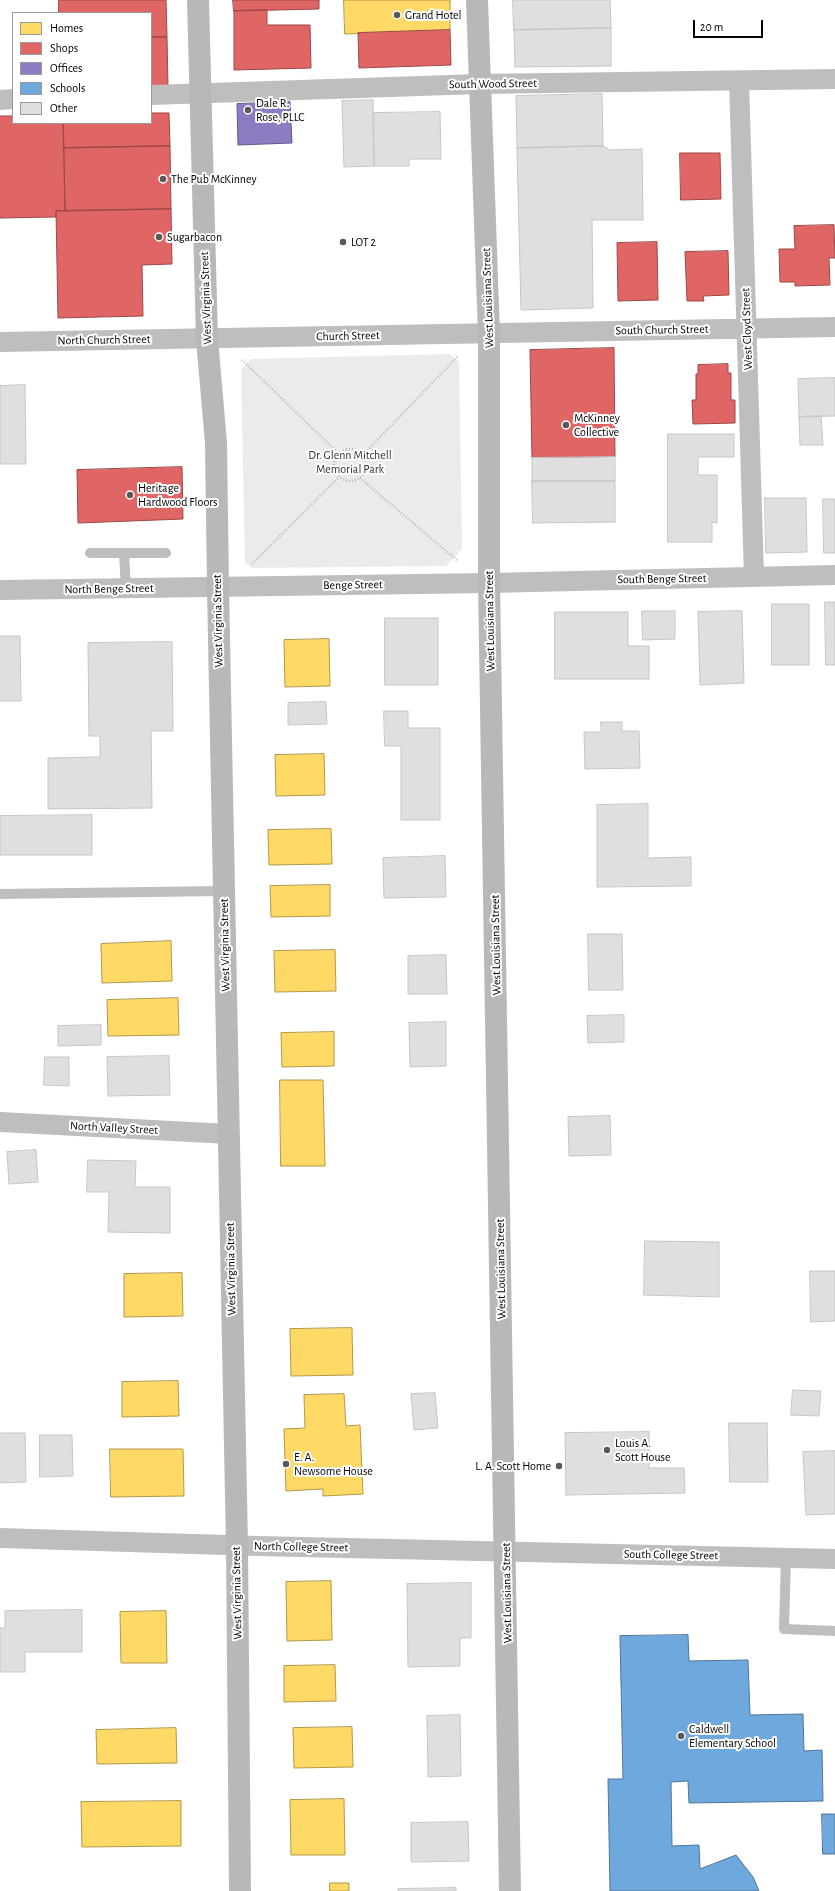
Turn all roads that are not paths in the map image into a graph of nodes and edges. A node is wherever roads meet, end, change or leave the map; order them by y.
1 (198, 0) edge
2 (477, 0) edge
3 (835, 79) edge
4 (740, 81) junction
5 (479, 84) junction
6 (200, 93) junction
7 (152, 95) edge
8 (12, 99) edge
9 (0, 100) edge
10 (747, 328) junction
11 (835, 328) edge
12 (489, 334) junction
13 (207, 339) junction
14 (0, 342) edge
15 (90, 553) dead end
16 (124, 553) junction
17 (166, 553) dead end
18 (835, 575) edge
19 (754, 576) junction
20 (489, 583) junction
21 (218, 588) junction
22 (126, 589) junction
23 (0, 590) edge
24 (224, 891) junction
25 (0, 894) edge
26 (0, 1122) edge
27 (229, 1134) junction
28 (0, 1538) edge
29 (237, 1546) junction
30 (506, 1552) junction
31 (786, 1558) junction
32 (835, 1559) edge
33 (835, 1631) edge
34 (240, 1891) edge
35 (510, 1891) edge

1 - 6 main road, West Virginia Street
2 - 5 main road, West Louisiana Street
3 - 4 street, South Wood Street
4 - 5 street, South Wood Street
4 - 10 street, West Cloyd Street
5 - 6 street, South Wood Street
5 - 12 main road, West Louisiana Street
6 - 7 street, South Wood Street
6 - 13 main road, West Virginia Street
8 - 9 street
10 - 11 street, South Church Street
10 - 12 street, South Church Street
10 - 19 street, West Cloyd Street
12 - 13 street, Church Street
12 - 20 main road, West Louisiana Street
13 - 14 street, North Church Street
13 - 21 main road, West Virginia Street
15 - 16 lane
16 - 17 lane
16 - 22 lane
18 - 19 street, South Benge Street
19 - 20 street, South Benge Street
20 - 21 street, Benge Street
20 - 30 main road, West Louisiana Street
21 - 22 street, North Benge Street
21 - 24 main road, West Virginia Street
22 - 23 street, North Benge Street
24 - 25 lane
24 - 27 main road, West Virginia Street
26 - 27 street, North Valley Street
27 - 29 main road, West Virginia Street
28 - 29 street, North College Street
29 - 30 street, North College Street
29 - 34 main road, West Virginia Street
30 - 31 street, South College Street
30 - 35 main road, West Louisiana Street
31 - 32 street, South College Street
31 - 33 lane

